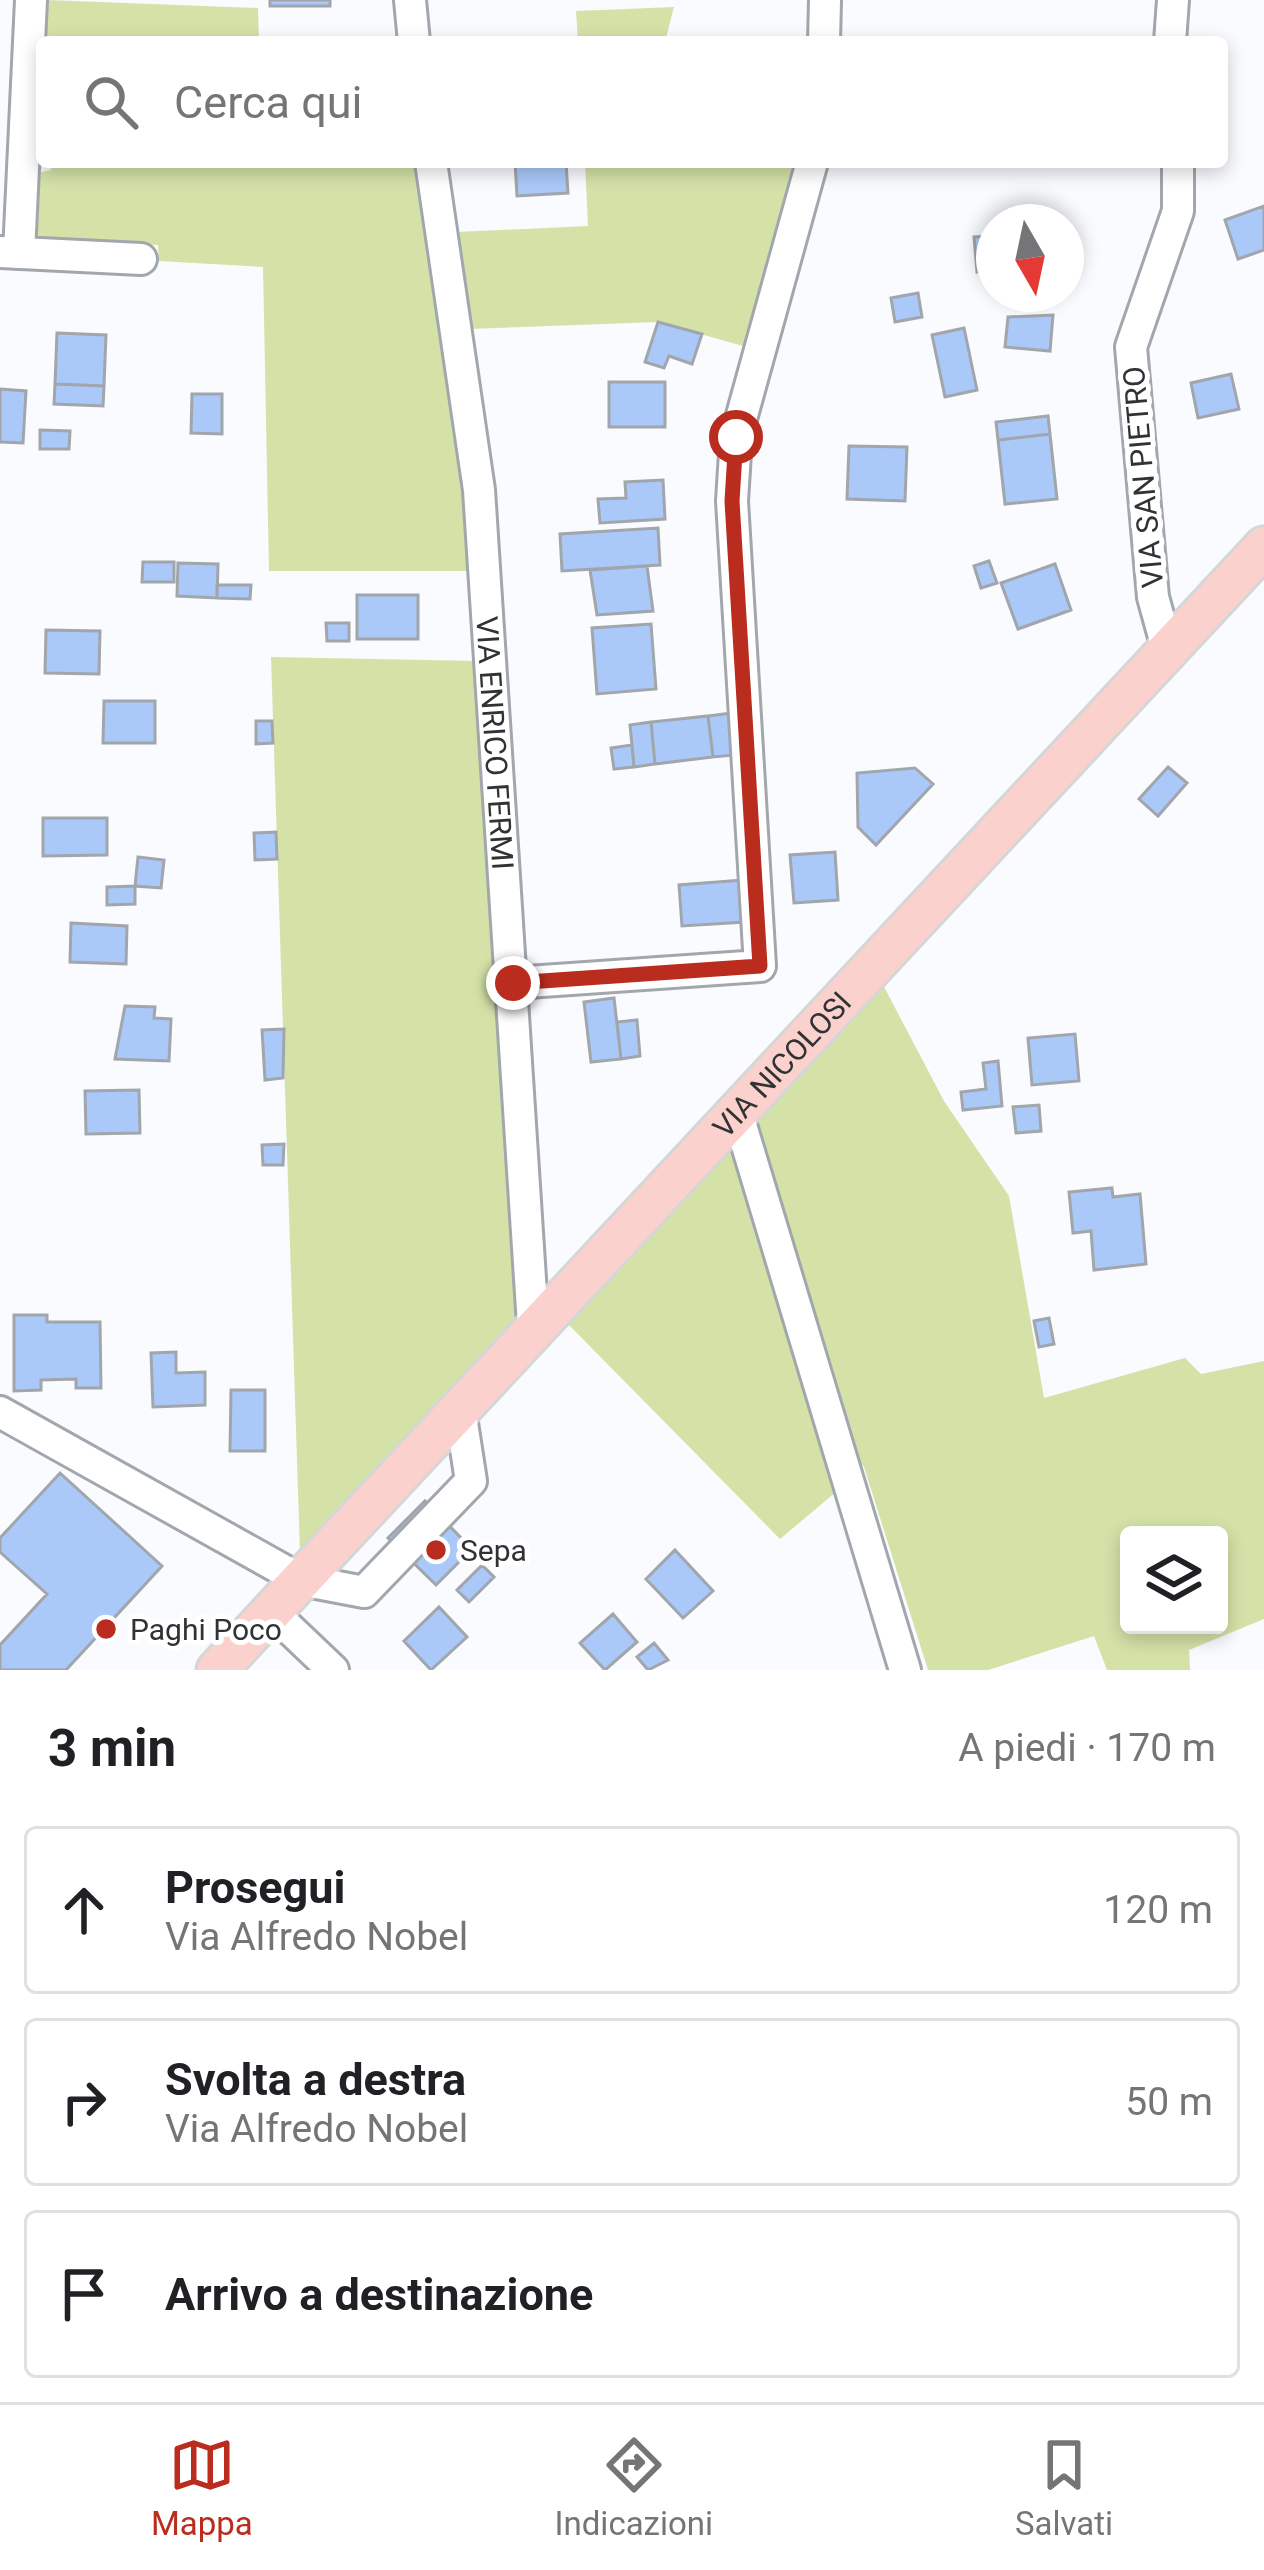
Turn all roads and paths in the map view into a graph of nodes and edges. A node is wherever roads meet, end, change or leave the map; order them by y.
1 (31, 0) edge
2 (410, 0) edge
3 (825, 0) edge
4 (1173, 0) edge
5 (413, 36) edge
6 (824, 36) edge
7 (1171, 36) edge
8 (432, 168) edge
9 (810, 168) edge
10 (1178, 168) edge
11 (9, 253) edge
12 (141, 259) dead end
13 (1264, 547) edge
14 (1169, 655) junction
15 (513, 983) junction
16 (737, 1112) junction
17 (533, 1325) junction
18 (460, 1410) junction
19 (0, 1412) edge
20 (301, 1580) junction
21 (272, 1611) junction
22 (217, 1670) edge
23 (333, 1670) edge
24 (905, 1670) edge

1 - 11 street
2 - 5 street
3 - 6 street
4 - 7 street
8 - 15 street, VIA ENRICO FERMI
9 - 15 street
10 - 14 street, VIA SAN PIETRO
11 - 12 street
13 - 14 main road, VIA NICOLOSI
14 - 16 main road, VIA NICOLOSI
15 - 17 street, VIA ENRICO FERMI
16 - 17 main road, VIA NICOLOSI
16 - 24 street
17 - 18 main road, VIA NICOLOSI
18 - 20 main road, VIA NICOLOSI
18 - 20 street
19 - 20 street
20 - 21 main road, VIA NICOLOSI
21 - 22 main road, VIA NICOLOSI
21 - 23 street

